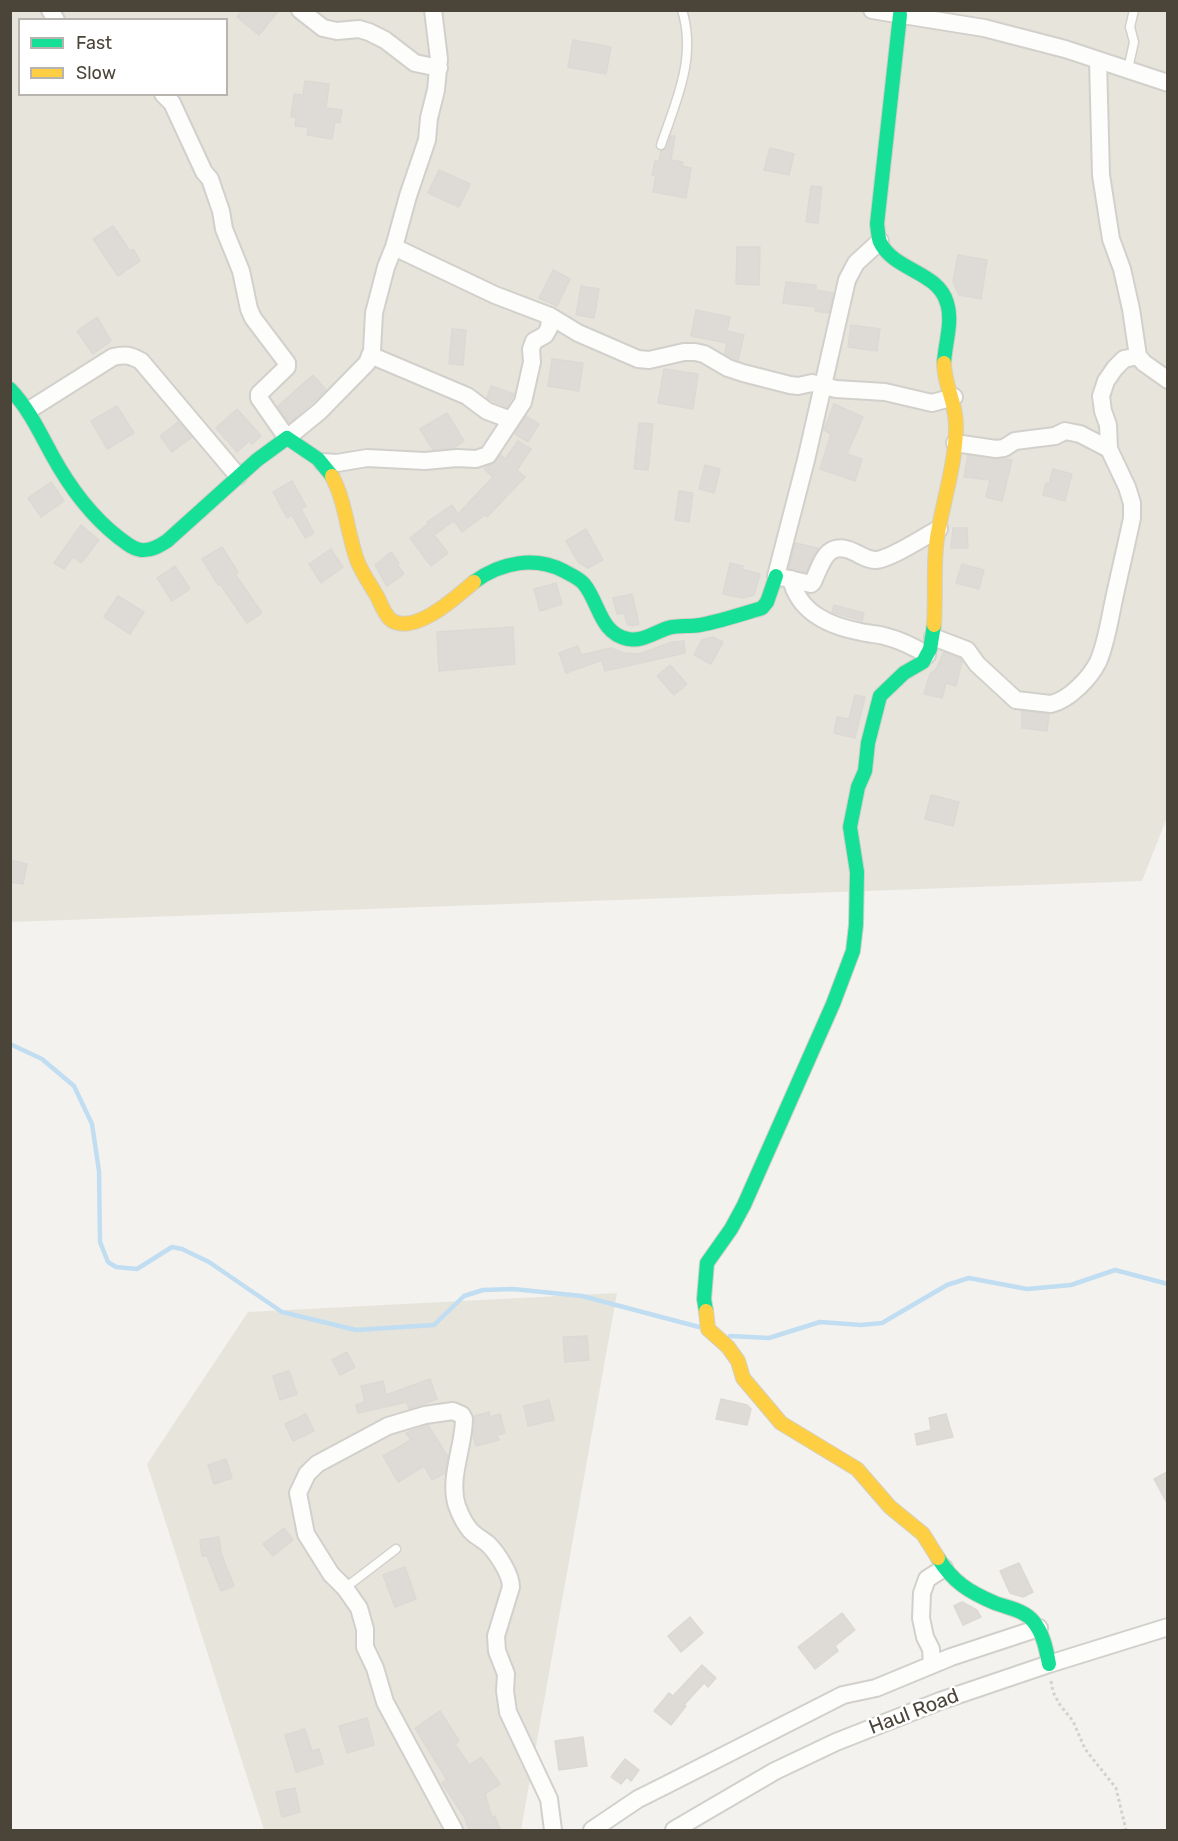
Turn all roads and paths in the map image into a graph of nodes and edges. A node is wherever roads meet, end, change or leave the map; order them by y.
1 (300, 10) edge
2 (433, 10) edge
3 (681, 10) edge
4 (872, 10) edge
5 (1134, 10) edge
6 (900, 15) junction
7 (1098, 60) junction
8 (439, 68) junction
9 (1128, 69) junction
10 (1167, 84) edge
11 (165, 96) edge
12 (661, 145) dead end
13 (880, 242) junction
14 (394, 247) junction
15 (550, 316) junction
16 (370, 355) junction
17 (1138, 356) junction
18 (1167, 380) edge
19 (822, 386) junction
20 (10, 389) edge
21 (954, 398) junction
22 (29, 410) junction
23 (511, 420) junction
24 (287, 438) junction
25 (954, 443) junction
26 (1109, 449) junction
27 (322, 462) junction
28 (238, 476) junction
29 (939, 529) junction
30 (783, 578) junction
31 (933, 637) junction
32 (927, 655) junction
33 (396, 1549) dead end
34 (945, 1568) junction
35 (345, 1588) junction
36 (1167, 1627) edge
37 (1039, 1628) junction
38 (1049, 1664) junction
39 (932, 1665) junction
40 (454, 1830) edge
41 (553, 1830) edge
42 (592, 1830) edge
43 (674, 1830) edge
44 (1126, 1830) edge

1 - 8 street
2 - 8 street
3 - 12 lane
4 - 6 street
5 - 9 lane
6 - 7 street
6 - 13 street
7 - 9 street
7 - 17 street
8 - 14 street
9 - 10 street
11 - 24 street
13 - 19 street
13 - 21 street
14 - 15 street
14 - 16 street
15 - 19 street
15 - 23 street
16 - 23 street
16 - 24 street
17 - 18 street
17 - 26 street
19 - 21 street
19 - 30 street
20 - 22 street
21 - 25 street
22 - 28 street
22 - 28 street
23 - 27 street
24 - 27 street
24 - 28 street
25 - 26 street
25 - 29 street
26 - 31 street
27 - 30 street
29 - 30 street
29 - 31 street
30 - 32 street
31 - 32 street
32 - 34 street
33 - 35 lane
34 - 37 street
34 - 39 street
35 - 40 street
35 - 41 street
36 - 38 street, Haul Road
37 - 38 street
37 - 39 street
38 - 43 street, Haul Road
38 - 44 path
39 - 42 street

